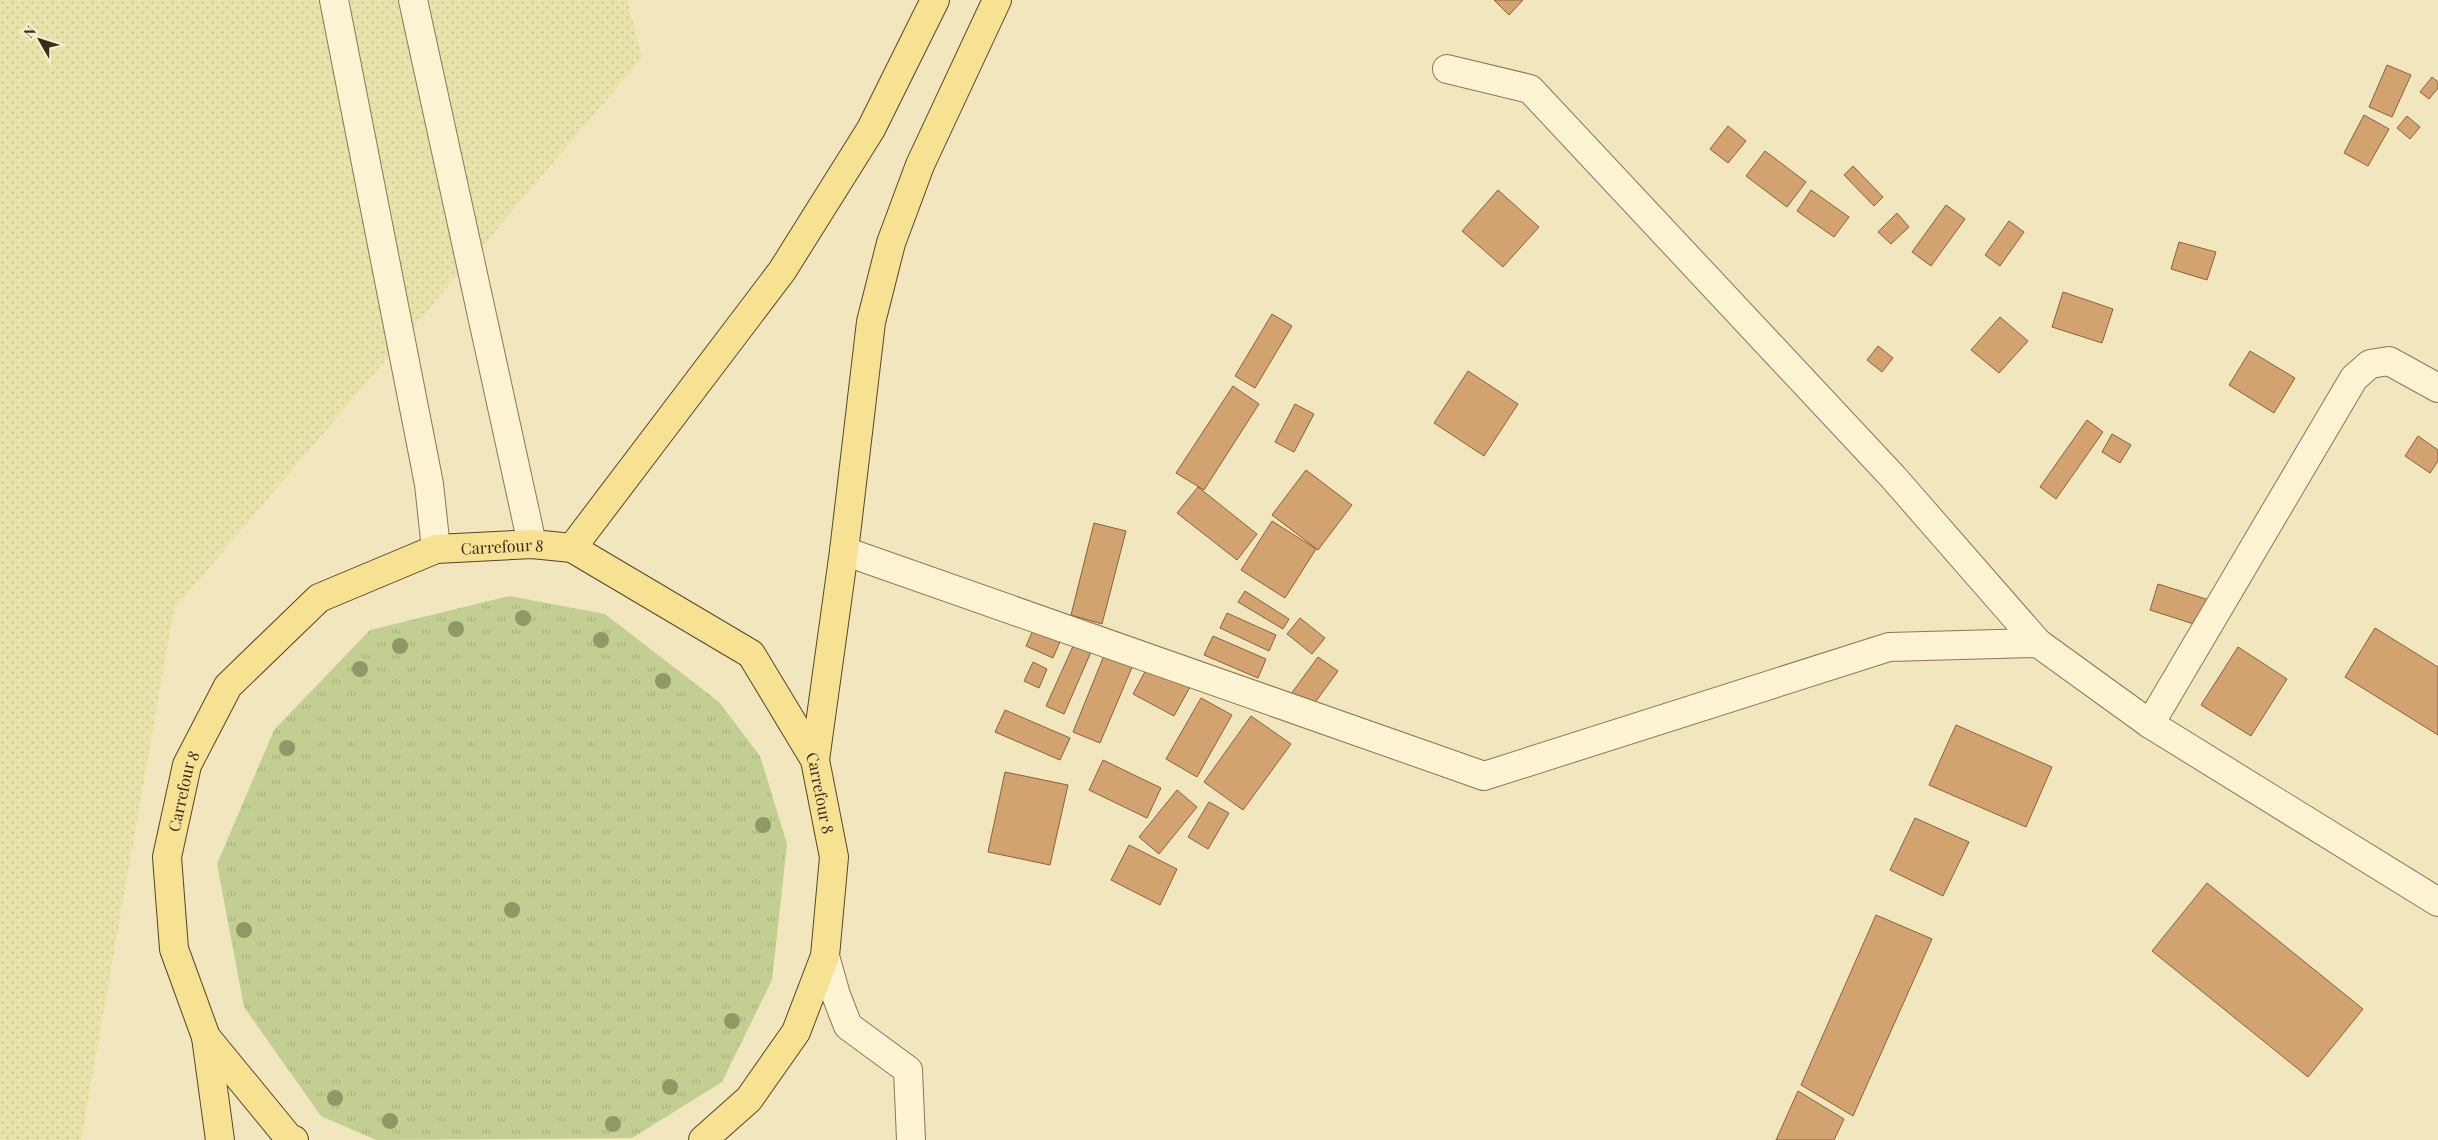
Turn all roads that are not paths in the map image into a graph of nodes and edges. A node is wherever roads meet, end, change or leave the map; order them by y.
1 (334, 0) edge
2 (413, 0) edge
3 (935, 0) edge
4 (997, 0) edge
5 (1447, 69) dead end
6 (2438, 388) edge
7 (532, 544) junction
8 (572, 548) junction
9 (436, 549) junction
10 (844, 552) junction
11 (2038, 643) junction
12 (2150, 724) junction
13 (815, 760) junction
14 (2438, 902) edge
15 (825, 956) junction
16 (206, 1037) junction
17 (220, 1140) edge
18 (294, 1140) edge
19 (703, 1140) edge
20 (911, 1140) edge

1 - 9 street
2 - 7 street
3 - 8 main road
4 - 10 main road
5 - 11 street
6 - 12 street
7 - 8 main road, Carrefour 8
7 - 9 main road, Carrefour 8
8 - 13 main road, Carrefour 8
9 - 16 main road, Carrefour 8
10 - 11 street
10 - 13 main road
11 - 12 street
12 - 14 street
13 - 15 main road, Carrefour 8
15 - 19 main road, Carrefour 8
15 - 20 street
16 - 17 main road
16 - 18 main road, Carrefour 8

